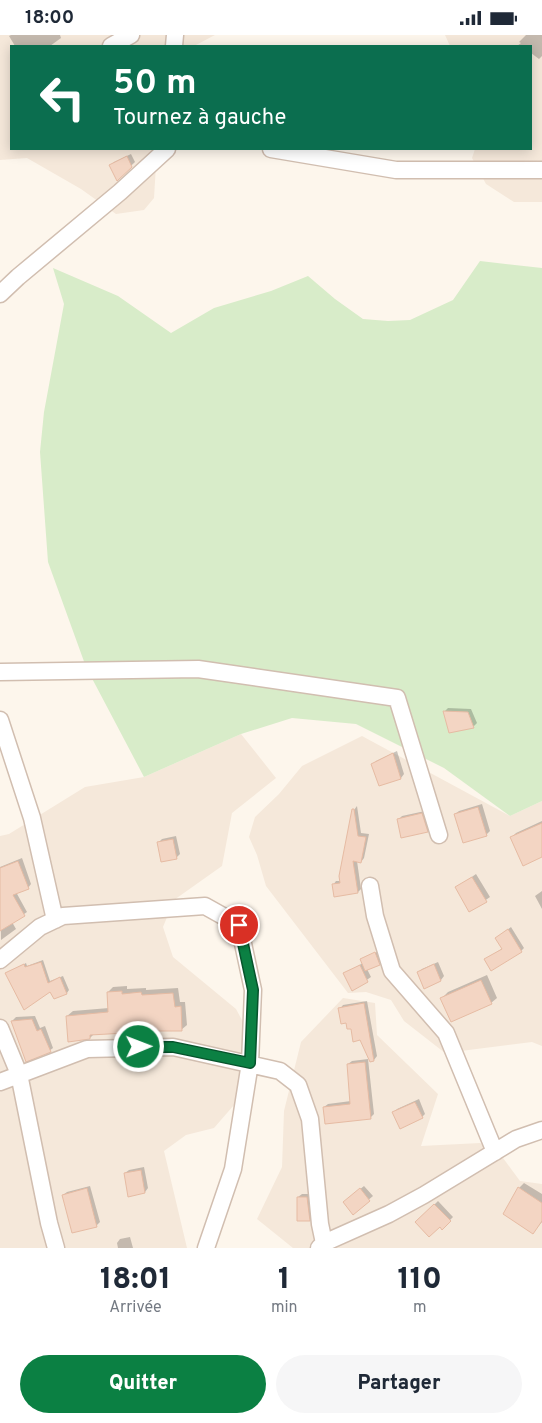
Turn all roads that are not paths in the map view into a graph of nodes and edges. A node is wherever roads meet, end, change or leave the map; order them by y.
1 (131, 35) edge
2 (113, 45) edge
3 (166, 150) edge
4 (276, 150) edge
5 (542, 170) edge
6 (0, 295) edge
7 (0, 672) edge
8 (0, 720) edge
9 (438, 835) dead end
10 (370, 886) dead end
11 (56, 920) junction
12 (0, 960) edge
13 (0, 1028) edge
14 (250, 1063) junction
15 (19, 1074) junction
16 (0, 1082) edge
17 (542, 1130) edge
18 (495, 1151) junction
19 (322, 1245) edge
20 (56, 1248) edge
21 (206, 1248) edge

1 - 2 street
3 - 6 street
4 - 5 street
7 - 9 street
8 - 11 street
10 - 18 street
11 - 12 street
11 - 14 street
13 - 15 street
14 - 15 street
14 - 19 street
14 - 21 street
15 - 16 street
15 - 20 street
17 - 18 street
18 - 19 street

